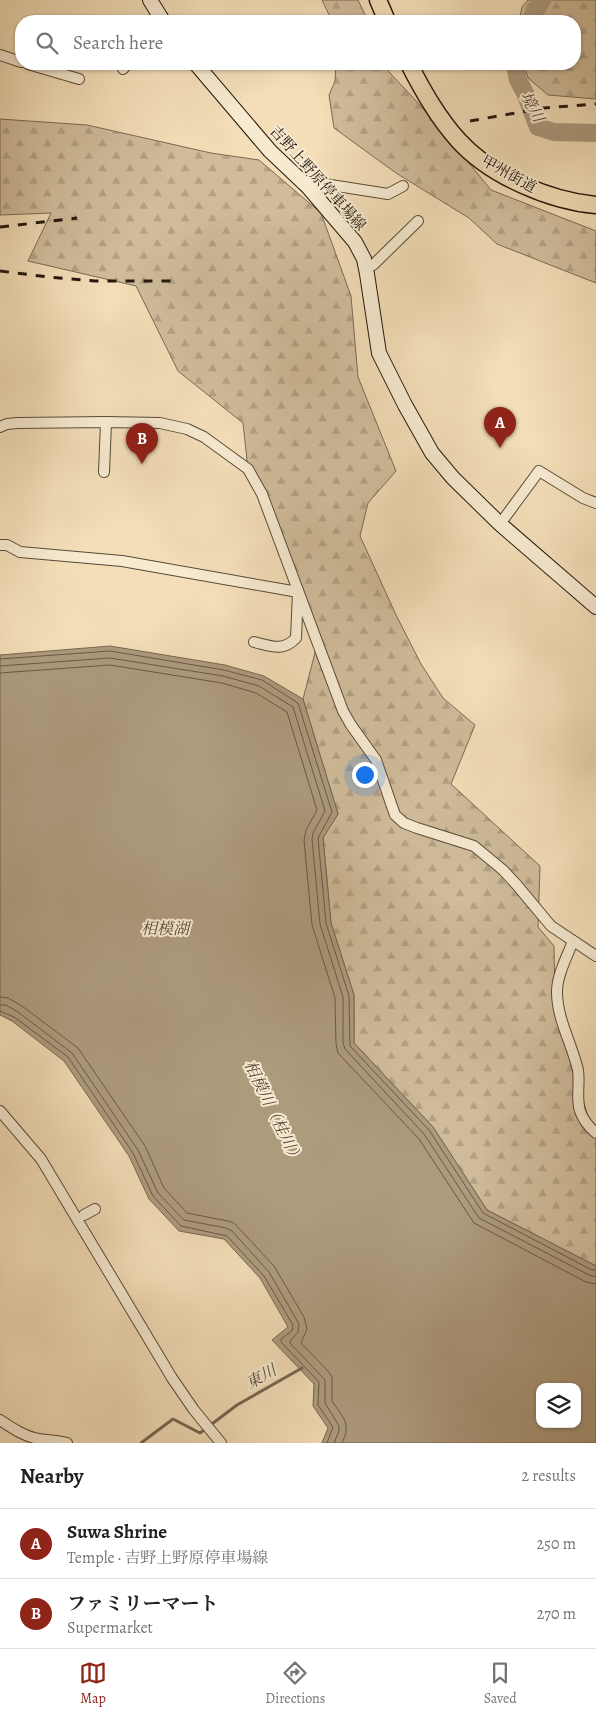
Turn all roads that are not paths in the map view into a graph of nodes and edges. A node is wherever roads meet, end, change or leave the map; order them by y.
1 (150, 0) edge
2 (378, 0) edge
3 (159, 15) edge
4 (384, 15) edge
5 (0, 55) edge
6 (15, 60) edge
7 (48, 70) edge
8 (201, 70) edge
9 (412, 70) edge
10 (79, 79) dead end
11 (403, 186) dead end
12 (311, 191) junction
13 (596, 205) edge
14 (418, 221) dead end
15 (365, 266) junction
16 (106, 422) junction
17 (0, 427) edge
18 (104, 472) dead end
19 (596, 503) edge
20 (500, 524) junction
21 (0, 545) edge
22 (298, 592) junction
23 (595, 606) edge
24 (254, 642) dead end
25 (573, 941) junction
26 (596, 956) edge
27 (0, 1110) edge
28 (596, 1133) edge
29 (95, 1209) dead end
30 (84, 1215) dead end
31 (0, 1420) edge
32 (67, 1443) edge
33 (221, 1443) edge

1 - 3 main road
2 - 4 highway
5 - 6 street
7 - 10 street
8 - 12 main road, 吉野上野原停車場線
9 - 13 highway, 甲州街道
11 - 12 street
12 - 15 main road, 吉野上野原停車場線
14 - 15 street
15 - 20 main road, 吉野上野原停車場線
16 - 17 street
16 - 18 street
16 - 22 street
19 - 20 street
20 - 23 main road, 吉野上野原停車場線
21 - 22 street
22 - 24 street
22 - 25 street
25 - 26 street
25 - 28 street
27 - 33 street
29 - 30 street
31 - 32 street

